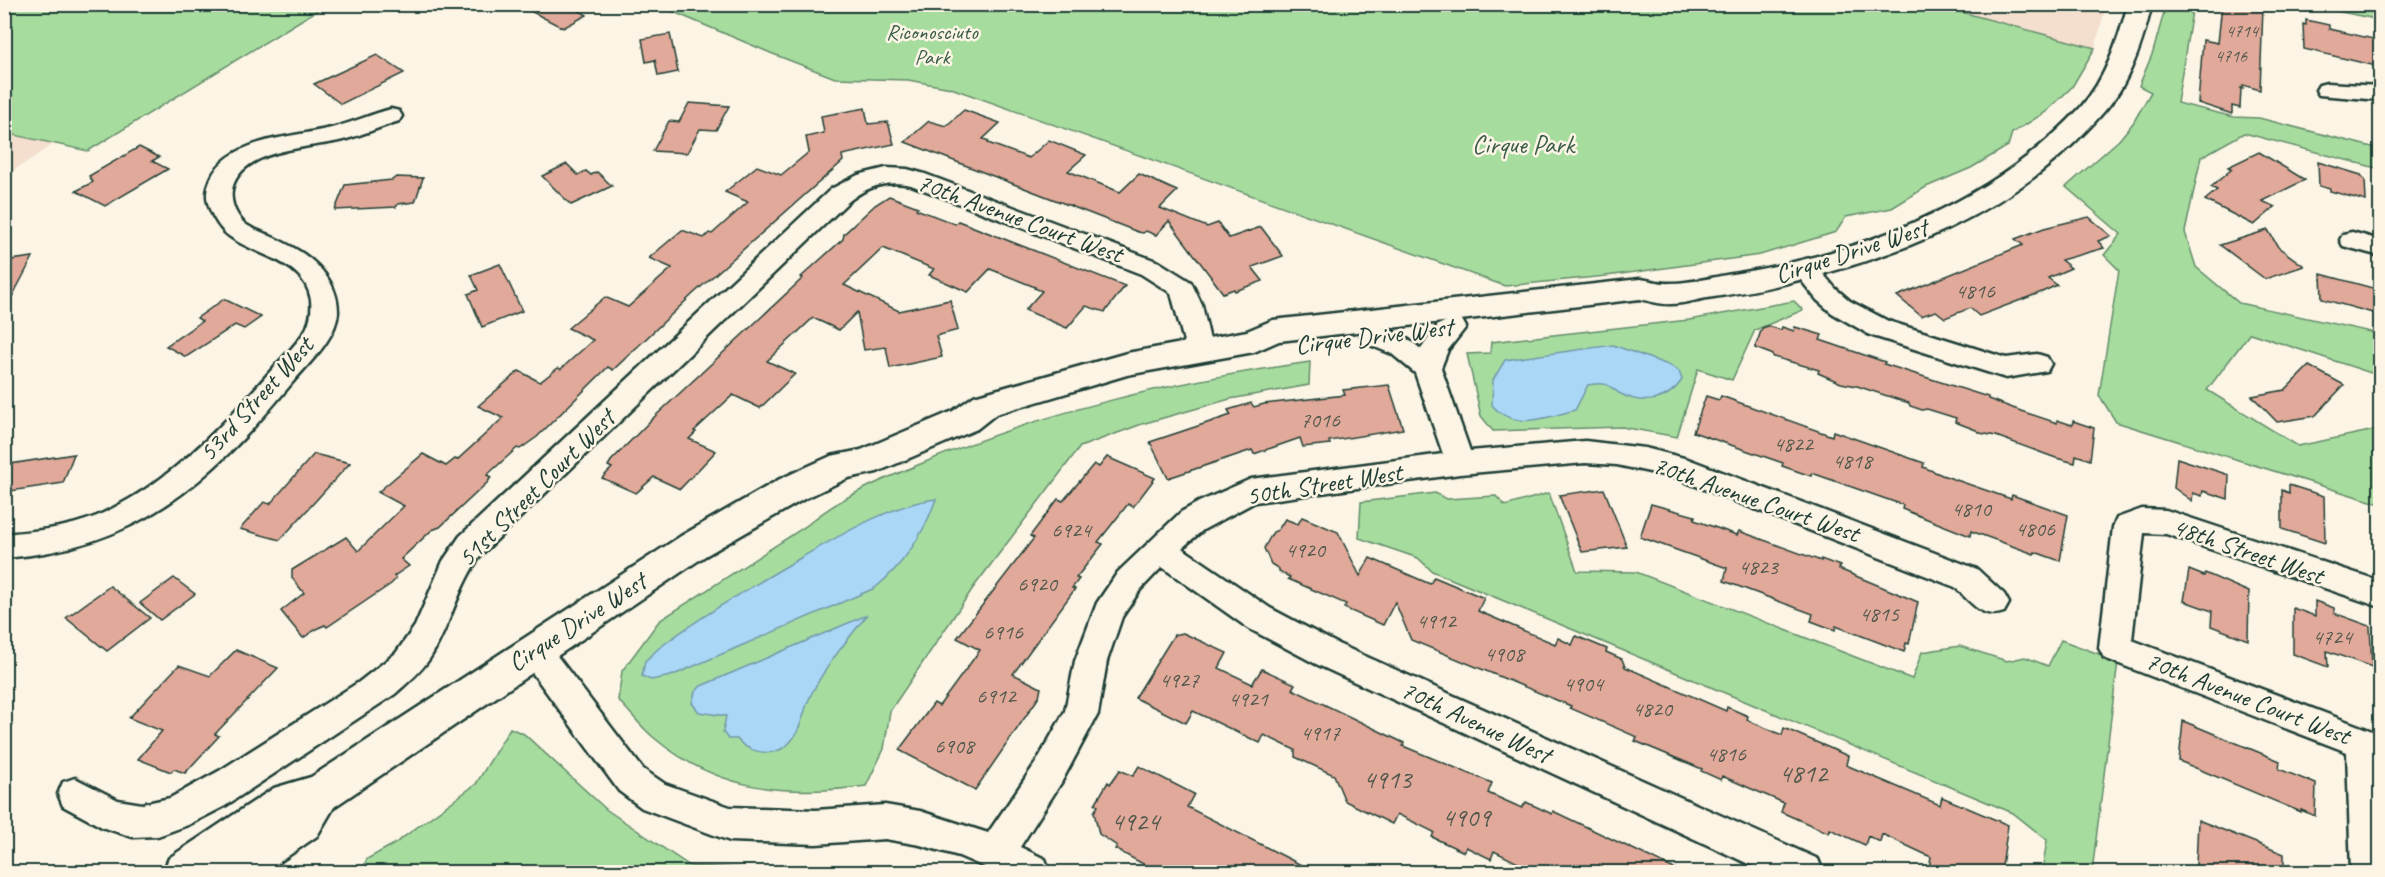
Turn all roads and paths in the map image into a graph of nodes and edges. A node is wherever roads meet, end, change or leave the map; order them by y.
1 (2140, 4) edge
2 (2327, 90) dead end
3 (2380, 93) edge
4 (391, 116) dead end
5 (875, 177) joint
6 (2352, 240) dead end
7 (2380, 248) edge
8 (1805, 269) junction
9 (1671, 294) junction
10 (1453, 327) junction
11 (1374, 336) junction
12 (1254, 340) junction
13 (1190, 351) junction
14 (2037, 364) dead end
15 (1427, 368) junction
16 (1460, 463) junction
17 (4, 546) edge
18 (1160, 549) junction
19 (2380, 594) edge
20 (1993, 603) dead end
21 (2115, 648) joint
22 (534, 650) junction
23 (2372, 746) edge
24 (75, 794) dead end
25 (320, 794) junction
26 (995, 853) junction
27 (184, 873) edge
28 (230, 873) edge
29 (1032, 873) edge
30 (1805, 873) edge
31 (2369, 873) edge

1 - 8 main road, Cirque Drive West
2 - 3 street
4 - 17 street, 53rd Street West
5 - 13 street, 70th Avenue Court West
5 - 24 street, 51st Street Court West
6 - 7 street
8 - 9 main road, Cirque Drive West
8 - 14 street
9 - 10 main road, Cirque Drive West
9 - 12 main road, Cirque Drive West
10 - 11 main road, Cirque Drive West
10 - 15 street
11 - 12 main road, Cirque Drive West
11 - 15 street
12 - 13 main road, Cirque Drive West
13 - 22 main road, Cirque Drive West
15 - 16 street
16 - 18 street, 50th Street West
16 - 20 street, 70th Avenue Court West
18 - 26 street, 50th Street West
18 - 30 street, 70th Avenue West
19 - 21 street, 48th Street West
21 - 23 street, 70th Avenue Court West
22 - 25 main road, Cirque Drive West
22 - 26 street
23 - 31 street
25 - 27 main road, Cirque Drive West
25 - 28 main road, Cirque Drive West
26 - 29 street

